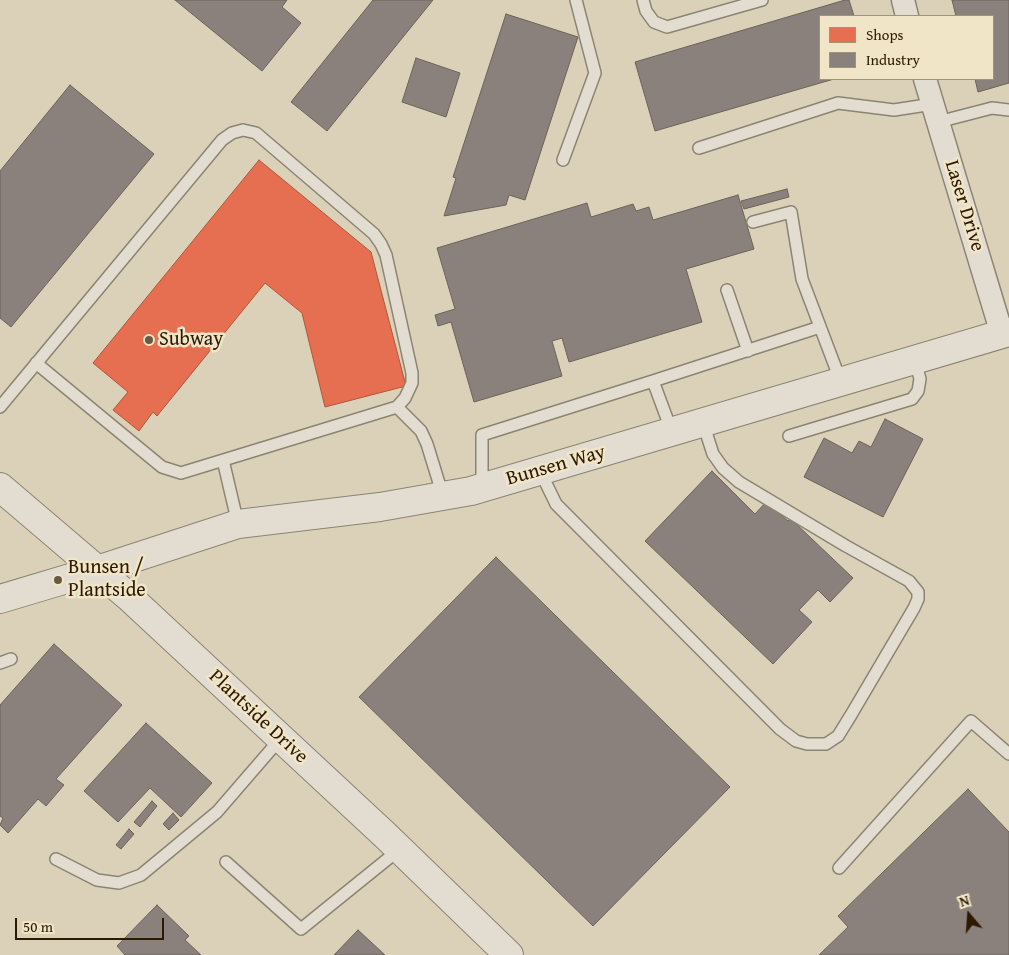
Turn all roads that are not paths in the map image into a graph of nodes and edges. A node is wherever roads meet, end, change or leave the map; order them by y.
1 (576, 0) edge
2 (643, 0) edge
3 (762, 0) edge
4 (903, 0) edge
5 (907, 15) edge
6 (925, 80) edge
7 (1009, 110) edge
8 (935, 113) junction
9 (699, 148) dead end
10 (563, 160) dead end
11 (753, 222) dead end
12 (727, 290) dead end
13 (820, 327) junction
14 (1005, 333) edge
15 (748, 351) junction
16 (915, 360) junction
17 (36, 363) junction
18 (653, 381) junction
19 (840, 382) junction
20 (0, 407) edge
21 (397, 407) junction
22 (703, 422) junction
23 (672, 432) junction
24 (789, 436) dead end
25 (223, 460) junction
26 (540, 471) junction
27 (0, 487) edge
28 (482, 488) junction
29 (443, 496) junction
30 (238, 524) junction
31 (97, 570) junction
32 (0, 599) edge
33 (281, 738) junction
34 (1009, 754) edge
35 (400, 849) junction
36 (56, 859) dead end
37 (226, 862) dead end
38 (839, 868) dead end
39 (508, 955) edge

1 - 10 lane
2 - 3 lane
4 - 5 street
6 - 8 street, Laser Drive
7 - 8 lane
8 - 9 lane
8 - 14 street, Laser Drive
11 - 13 lane
12 - 15 lane
13 - 15 lane
13 - 19 lane
14 - 16 street, Bunsen Way
15 - 18 lane
16 - 19 street, Bunsen Way
16 - 24 lane
17 - 20 lane
17 - 21 lane
17 - 25 lane
18 - 23 lane
18 - 28 lane
19 - 22 street, Bunsen Way
21 - 25 lane
21 - 29 lane
22 - 23 street, Bunsen Way
22 - 26 lane
23 - 26 street, Bunsen Way
25 - 30 lane
26 - 28 street, Bunsen Way
27 - 31 street, Plantside Drive
28 - 29 street, Bunsen Way
29 - 30 street, Bunsen Way
30 - 31 street, Bunsen Way
31 - 32 street, Bunsen Way
31 - 33 street, Plantside Drive
33 - 35 street, Plantside Drive
33 - 36 lane
34 - 38 lane
35 - 37 lane
35 - 39 street, Plantside Drive

